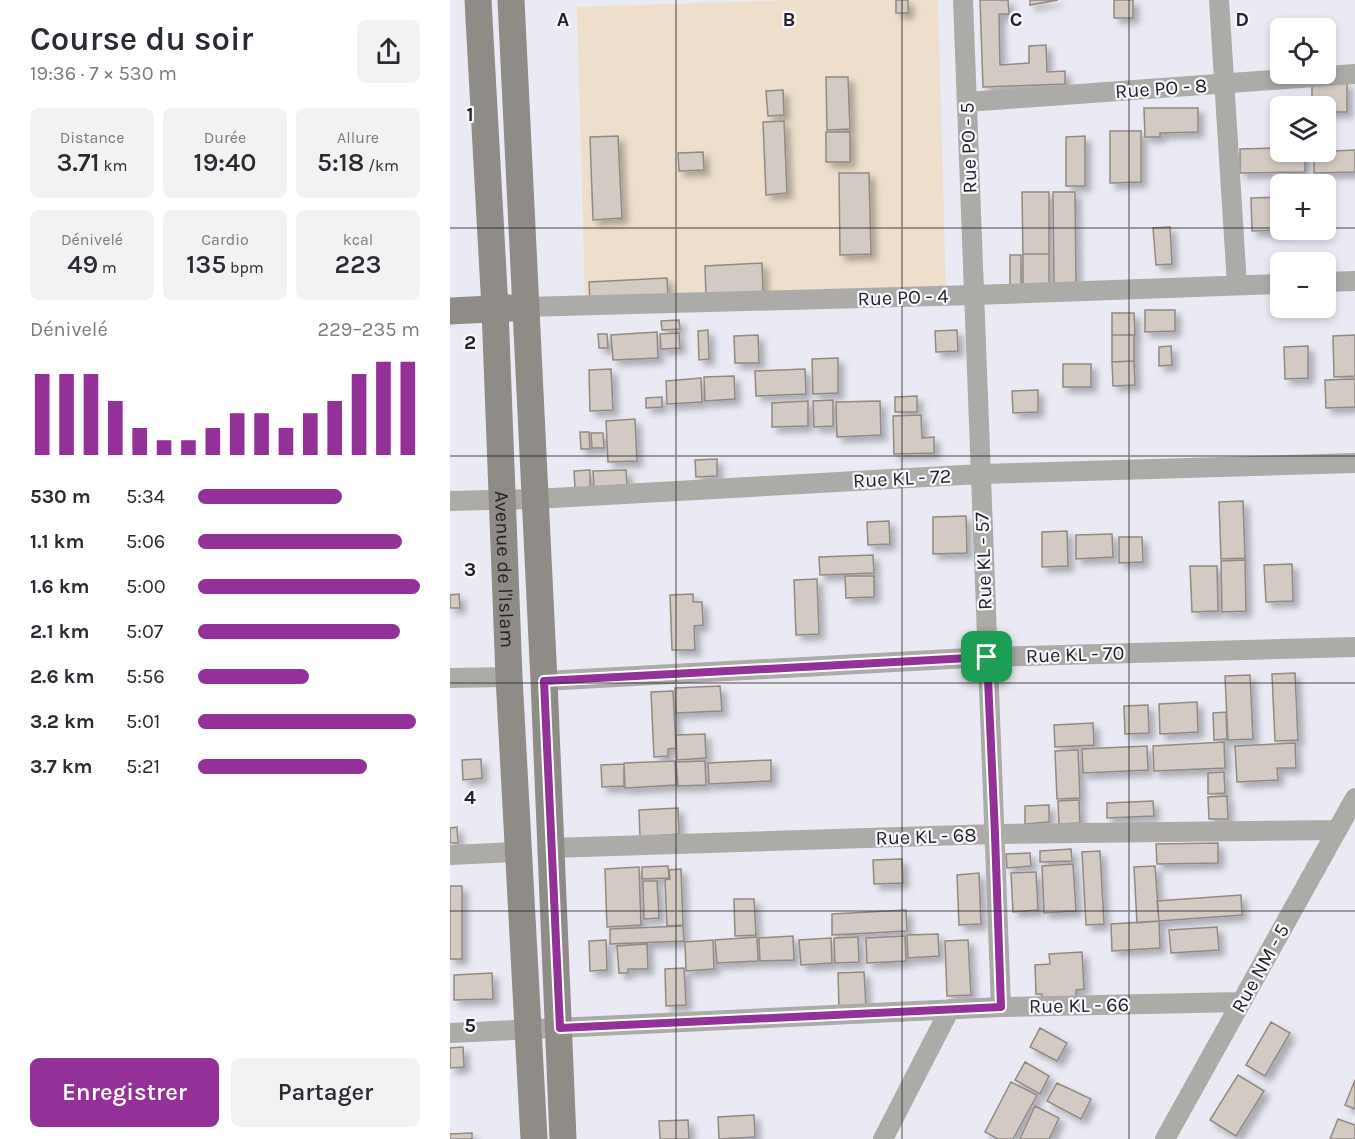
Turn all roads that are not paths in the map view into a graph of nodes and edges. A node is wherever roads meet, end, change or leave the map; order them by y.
1 (478, 0) edge
2 (512, 0) edge
3 (963, 0) edge
4 (1219, 0) edge
5 (1355, 74) edge
6 (1224, 83) junction
7 (967, 102) junction
8 (1355, 281) edge
9 (1336, 282) edge
10 (1270, 284) edge
11 (1237, 285) junction
12 (973, 295) junction
13 (525, 308) junction
14 (495, 309) junction
15 (450, 311) edge
16 (1355, 463) edge
17 (980, 474) junction
18 (502, 499) junction
19 (534, 499) junction
20 (450, 501) edge
21 (1355, 647) edge
22 (987, 657) junction
23 (509, 676) junction
24 (450, 678) edge
25 (544, 681) junction
26 (1355, 798) edge
27 (1337, 830) junction
28 (995, 834) junction
29 (550, 848) junction
30 (518, 852) junction
31 (450, 855) edge
32 (1241, 1002) junction
33 (1001, 1007) junction
34 (950, 1009) junction
35 (560, 1028) junction
36 (528, 1029) junction
37 (450, 1032) edge
38 (534, 1139) edge
39 (563, 1139) edge
40 (883, 1139) edge
41 (1166, 1139) edge

1 - 14 main road, Avenue de l'Islam
2 - 13 main road, Avenue de l'Islam
3 - 7 street, Rue PO - 5
4 - 6 street
5 - 6 street, Rue PO - 8
6 - 7 street, Rue PO - 8
6 - 11 street
7 - 12 street, Rue PO - 5
8 - 9 street
10 - 11 street, Rue PO - 4
11 - 12 street, Rue PO - 4
12 - 13 street, Rue PO - 4
12 - 17 street, Rue KL - 57
13 - 14 main road
13 - 19 main road, Avenue de l'Islam
14 - 15 main road
14 - 18 main road, Avenue de l'Islam
16 - 17 street, Rue KL - 72
17 - 19 street, Rue KL - 72
17 - 22 street, Rue KL - 57
18 - 19 street, Rue KL - 72
18 - 20 street, Rue KL - 72
18 - 23 main road, Avenue de l'Islam
19 - 25 main road, Avenue de l'Islam
21 - 22 street, Rue KL - 70
22 - 25 street, Rue KL - 70
22 - 28 street, Rue KL - 57
23 - 24 street
23 - 30 main road, Avenue de l'Islam
25 - 29 main road, Avenue de l'Islam
26 - 27 street, Rue NM - 5
27 - 28 street, Rue KL - 68
27 - 32 street, Rue NM - 5
28 - 29 street, Rue KL - 68
28 - 33 street, Rue KL - 57
29 - 35 main road, Avenue de l'Islam
30 - 31 street
30 - 36 main road, Avenue de l'Islam
32 - 33 street, Rue KL - 66
32 - 41 street, Rue NM - 5
33 - 34 street, Rue KL - 66
34 - 35 street, Rue KL - 66
34 - 40 street
35 - 36 street, Rue KL - 66
35 - 39 main road, Avenue de l'Islam
36 - 37 street, Rue KL - 66
36 - 38 main road, Avenue de l'Islam

